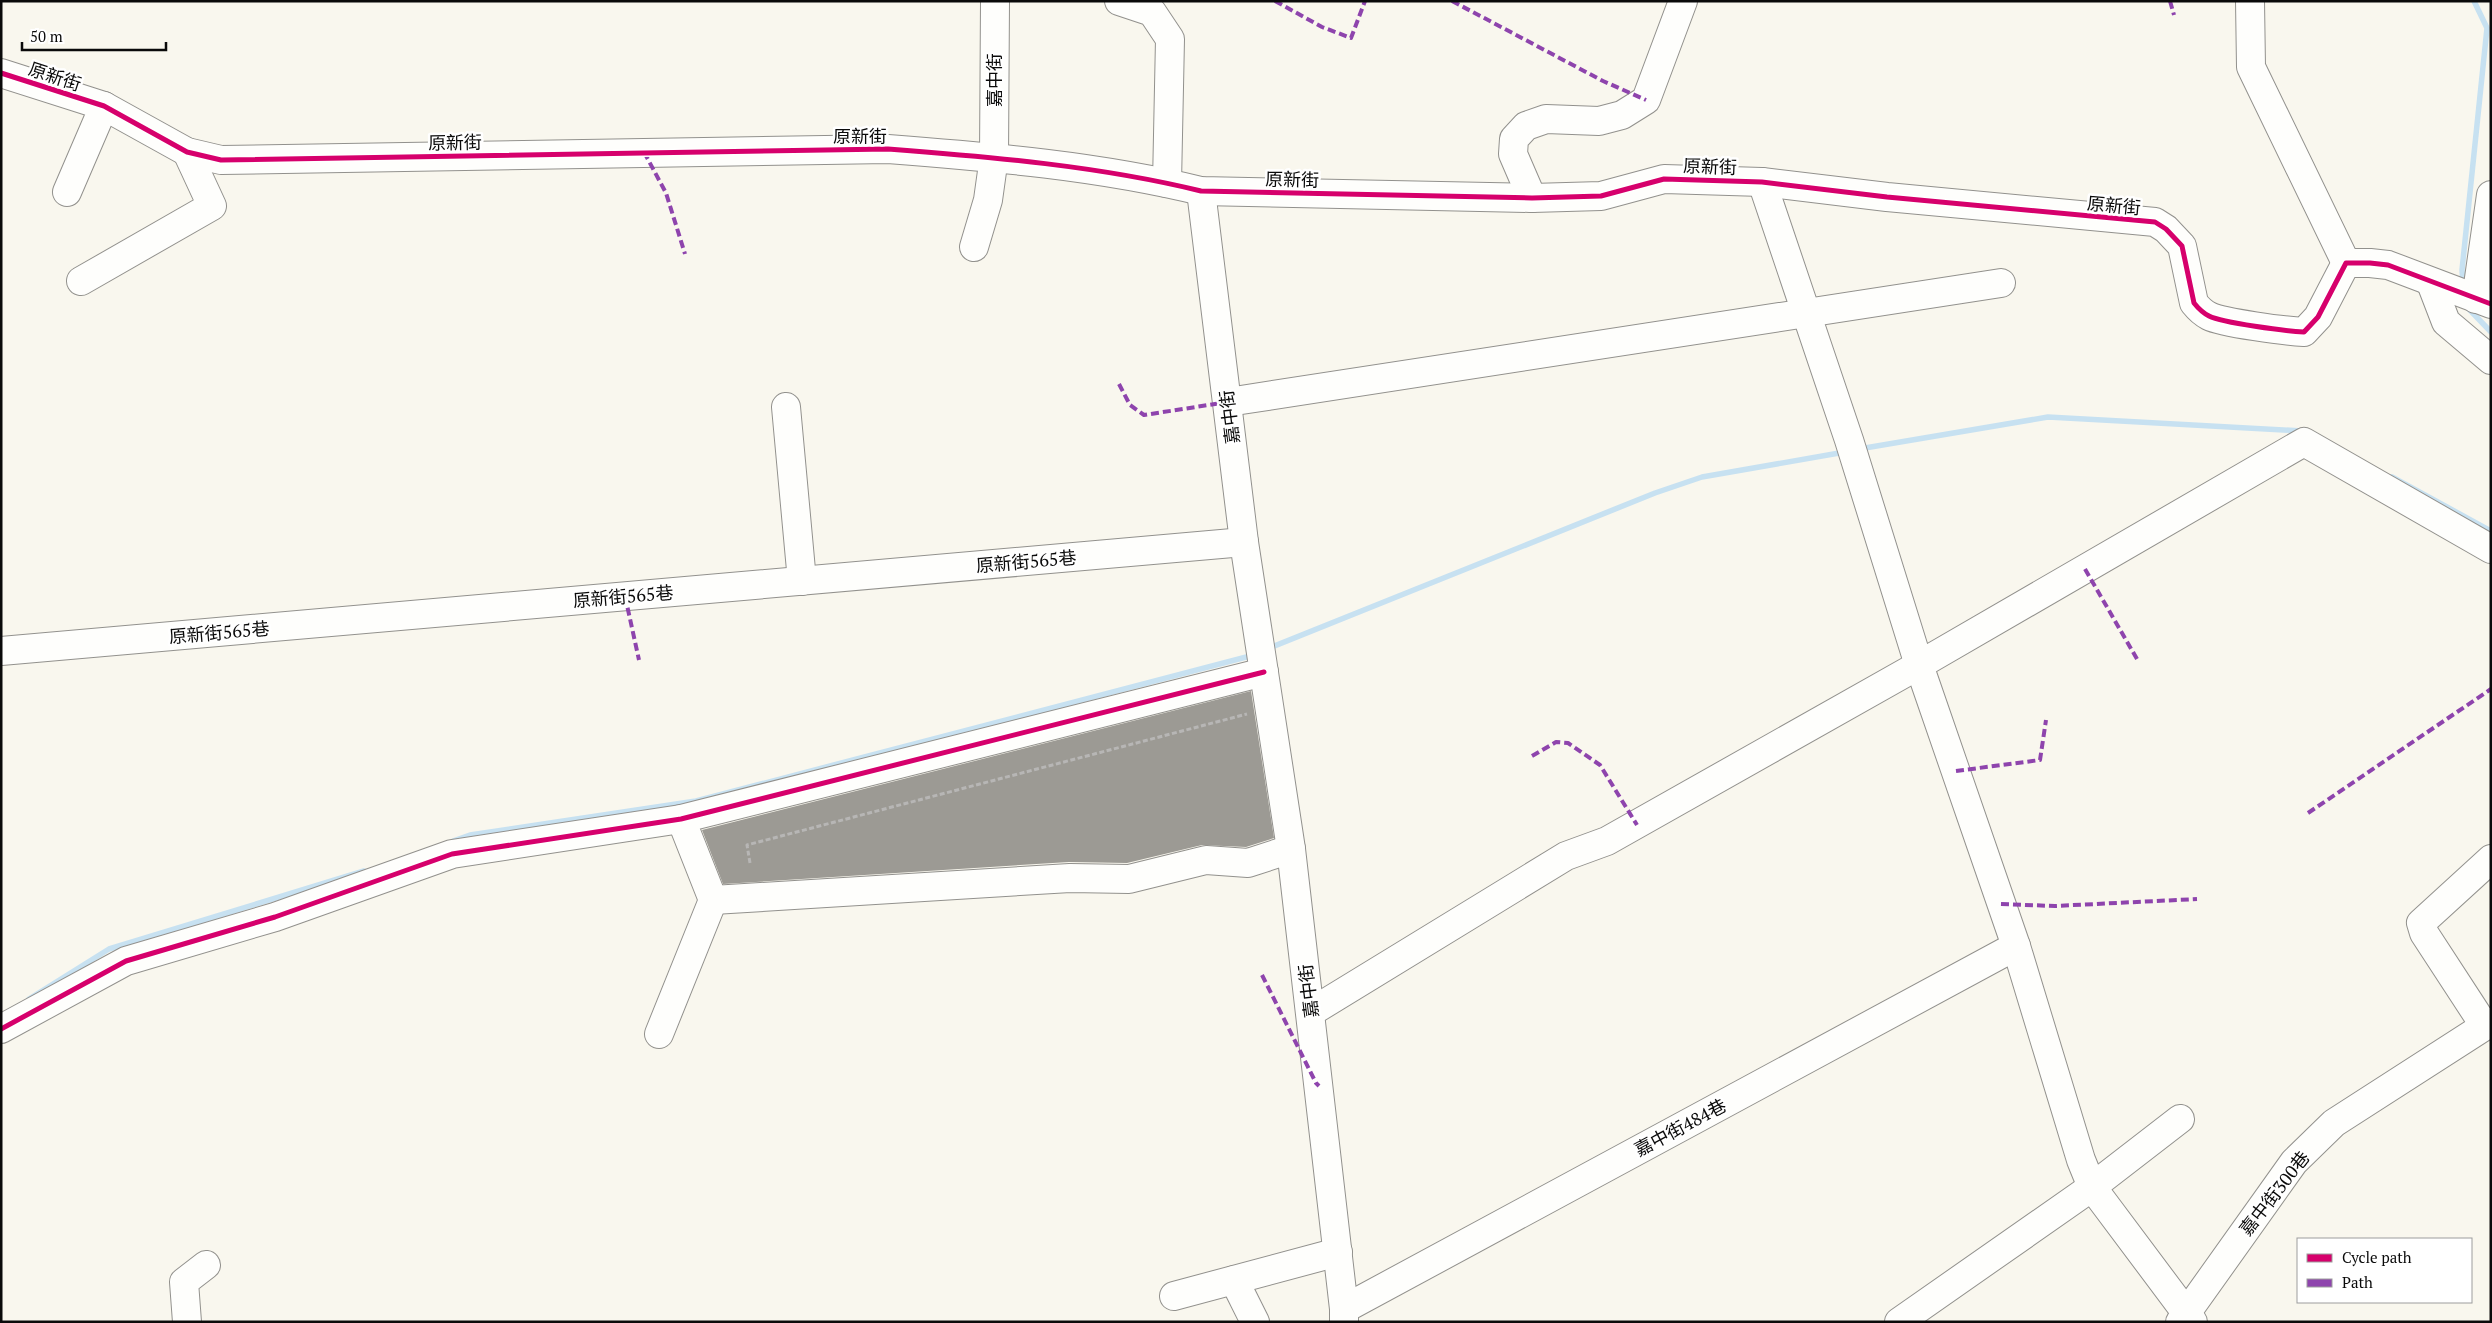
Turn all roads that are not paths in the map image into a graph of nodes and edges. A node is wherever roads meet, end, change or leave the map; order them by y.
1 (995, 1) edge
2 (1119, 1) edge
3 (1683, 1) edge
4 (2250, 1) edge
5 (1, 73) edge
6 (104, 106) junction
7 (187, 152) junction
8 (994, 157) junction
9 (1762, 182) junction
10 (1167, 183) junction
11 (1201, 191) junction
12 (67, 192) dead end
13 (2491, 195) edge
14 (1532, 198) junction
15 (974, 247) dead end
16 (2346, 263) junction
17 (81, 280) dead end
18 (2001, 283) dead end
19 (2437, 285) junction
20 (2483, 301) edge
21 (1806, 313) junction
22 (2491, 360) edge
23 (1228, 402) junction
24 (786, 407) dead end
25 (1244, 542) junction
26 (2491, 549) edge
27 (802, 581) junction
28 (1, 651) edge
29 (1262, 658) junction
30 (1919, 665) junction
31 (681, 819) junction
32 (1291, 849) junction
33 (2491, 859) edge
34 (713, 900) junction
35 (2016, 946) junction
36 (1311, 1012) junction
37 (2488, 1024) edge
38 (1, 1029) edge
39 (659, 1034) dead end
40 (2180, 1119) dead end
41 (2092, 1187) junction
42 (1338, 1252) junction
43 (206, 1265) dead end
44 (1234, 1280) junction
45 (1174, 1296) dead end
46 (1344, 1315) edge
47 (2186, 1319) edge
48 (187, 1322) edge
49 (1255, 1322) edge
50 (1898, 1322) edge

1 - 8 street, 嘉中街
2 - 10 street
3 - 14 street
4 - 16 street
5 - 6 street, 原新街
6 - 7 street, 原新街
6 - 12 street
7 - 8 street, 原新街
7 - 17 street
8 - 10 street, 原新街
8 - 15 street, 嘉中街
9 - 14 street, 原新街
9 - 16 street, 原新街
9 - 21 street
10 - 11 street, 原新街
11 - 14 street, 原新街
11 - 23 street, 嘉中街
13 - 20 street
16 - 19 street
18 - 21 street
19 - 20 street
19 - 22 street
21 - 23 street
21 - 30 street
23 - 25 street, 嘉中街
24 - 27 street
25 - 27 street, 原新街565巷
25 - 29 street, 嘉中街
26 - 30 street
27 - 28 street, 原新街565巷
29 - 31 street
29 - 32 street, 嘉中街
30 - 35 street
30 - 36 street
31 - 34 street
31 - 38 street
32 - 34 street
32 - 36 street, 嘉中街
33 - 37 street
34 - 39 street
35 - 41 street
35 - 46 street, 嘉中街484巷
36 - 42 street, 嘉中街
37 - 47 street, 嘉中街300巷
40 - 41 street
41 - 47 street
41 - 50 street
42 - 44 street
42 - 46 street, 嘉中街
43 - 48 street
44 - 45 street
44 - 49 street

